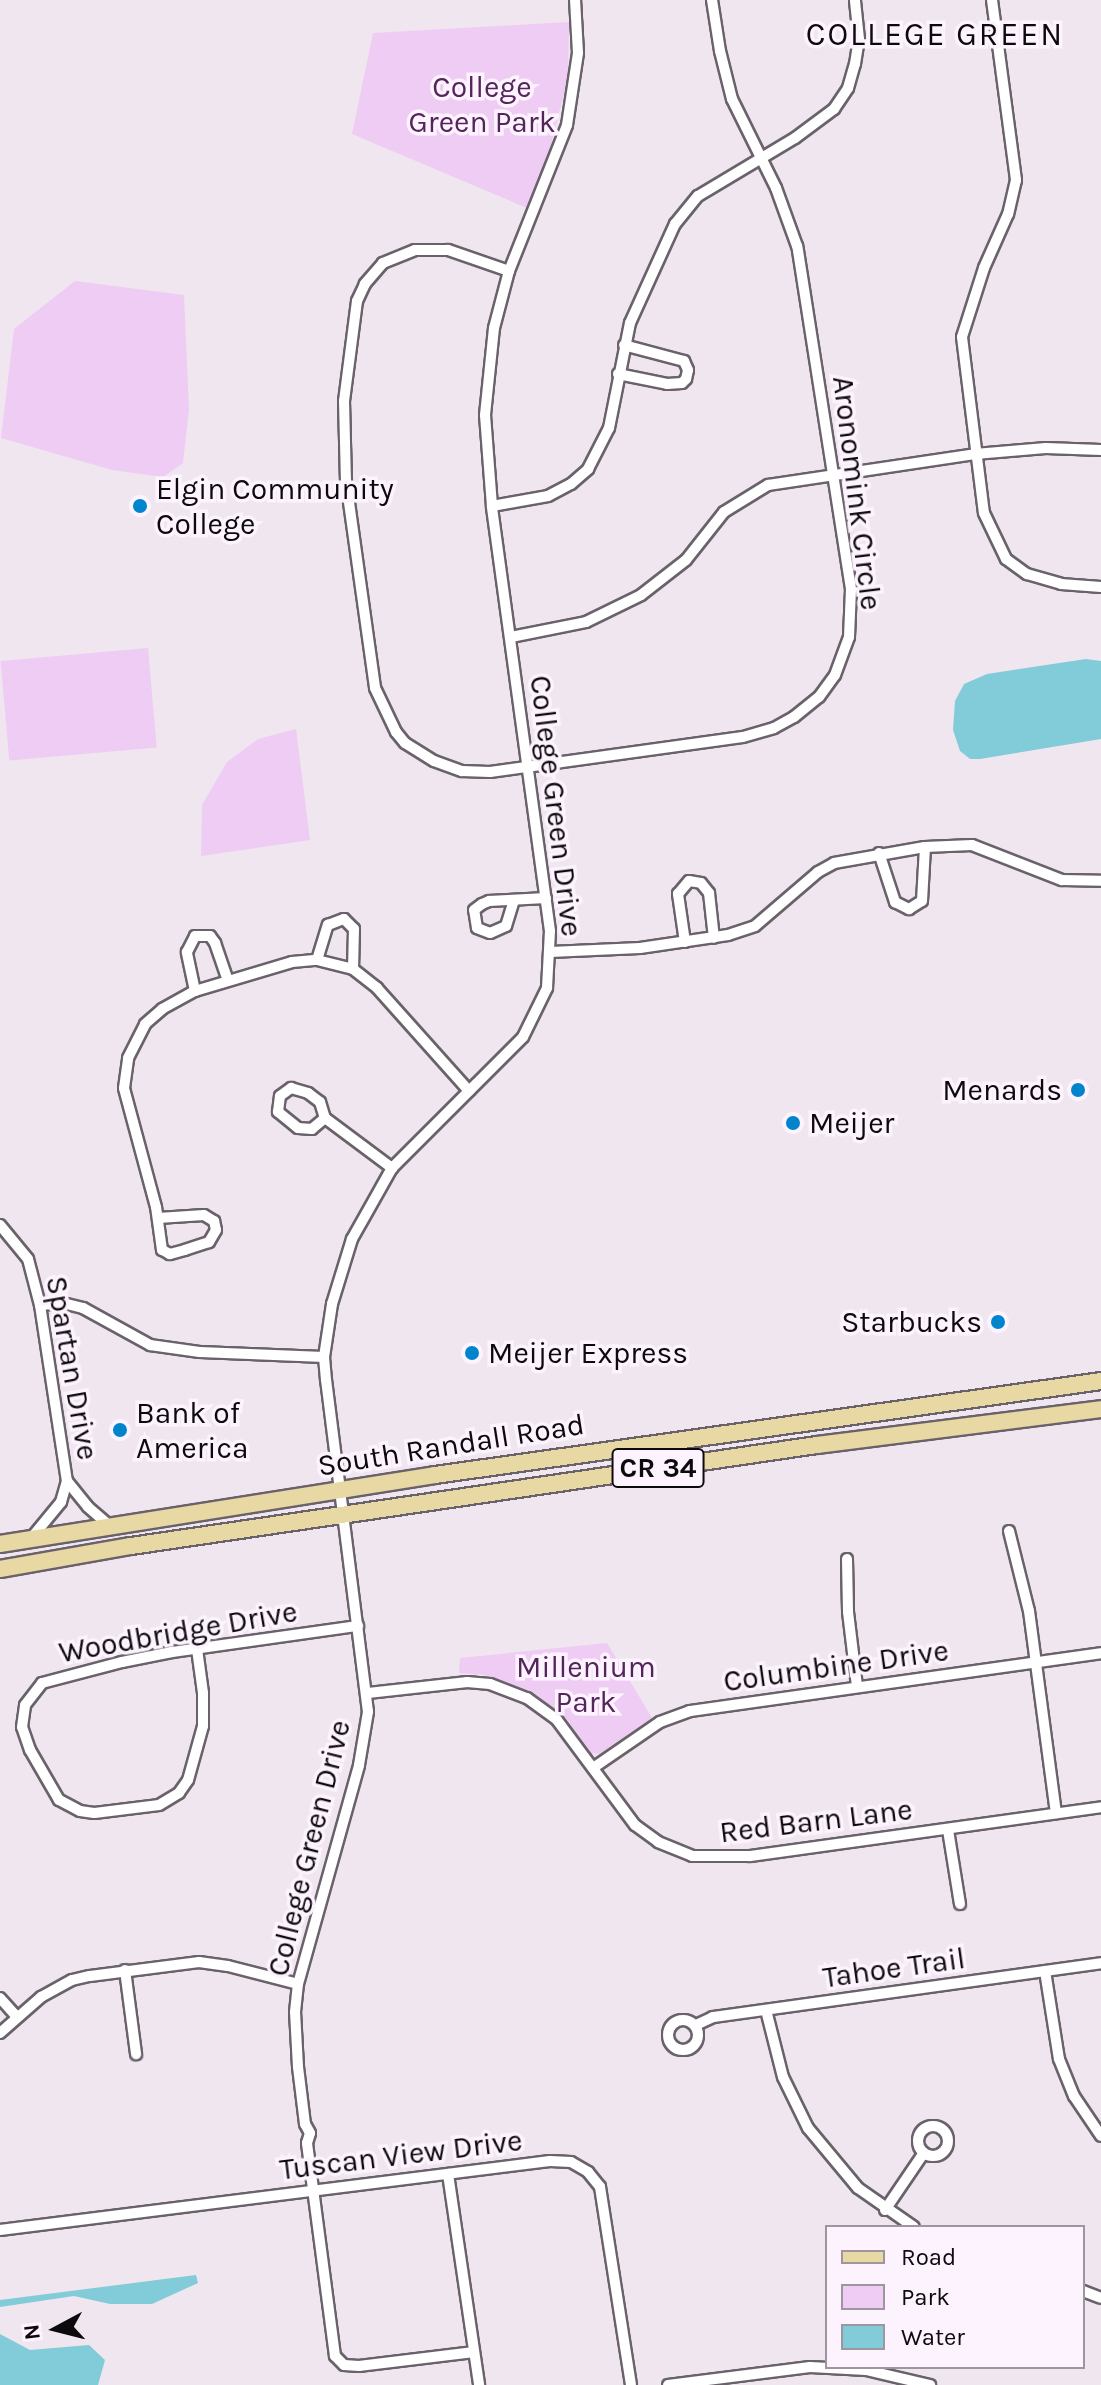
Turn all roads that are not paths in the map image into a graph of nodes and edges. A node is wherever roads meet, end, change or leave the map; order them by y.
1 (575, 0) edge
2 (712, 0) edge
3 (855, 0) edge
4 (992, 0) edge
5 (759, 158) junction
6 (509, 271) junction
7 (624, 345) junction
8 (618, 374) junction
9 (1101, 450) edge
10 (975, 454) junction
11 (833, 474) junction
12 (492, 506) junction
13 (1101, 587) edge
14 (511, 637) junction
15 (528, 767) junction
16 (925, 847) junction
17 (879, 853) junction
18 (1101, 881) edge
19 (546, 898) junction
20 (514, 900) dead end
21 (714, 938) junction
22 (685, 942) junction
23 (550, 952) junction
24 (317, 960) junction
25 (353, 969) junction
26 (228, 980) junction
27 (195, 991) junction
28 (469, 1091) junction
29 (325, 1118) junction
30 (392, 1168) junction
31 (158, 1218) junction
32 (0, 1225) edge
33 (40, 1305) junction
34 (324, 1357) junction
35 (1101, 1381) edge
36 (1101, 1409) edge
37 (67, 1481) junction
38 (338, 1491) junction
39 (341, 1516) junction
40 (109, 1525) junction
41 (1009, 1531) dead end
42 (33, 1536) junction
43 (0, 1544) edge
44 (847, 1559) dead end
45 (0, 1569) edge
46 (358, 1626) junction
47 (197, 1649) junction
48 (1101, 1653) edge
49 (1035, 1662) junction
50 (857, 1686) junction
51 (368, 1693) junction
52 (593, 1768) junction
53 (1101, 1807) edge
54 (1056, 1813) junction
55 (948, 1830) junction
56 (960, 1904) dead end
57 (1101, 1963) edge
58 (125, 1970) junction
59 (1045, 1971) junction
60 (298, 1984) junction
61 (0, 1998) edge
62 (766, 2010) junction
63 (17, 2017) junction
64 (696, 2025) dead end
65 (0, 2033) edge
66 (136, 2054) dead end
67 (1101, 2136) edge
68 (923, 2154) dead end
69 (448, 2174) junction
70 (313, 2190) junction
71 (885, 2210) junction
72 (911, 2225) edge
73 (0, 2230) edge
74 (474, 2352) junction
75 (825, 2367) edge
76 (842, 2369) edge
77 (479, 2385) edge
78 (631, 2385) edge
79 (668, 2385) edge
80 (930, 2385) edge

1 - 6 street, College Green Drive
2 - 5 street, Aronomink Circle
3 - 5 street
4 - 10 street
5 - 7 street
5 - 11 street, Aronomink Circle
6 - 12 street, College Green Drive
6 - 15 street, Aronomink Circle
7 - 8 street
7 - 8 street
8 - 12 street
9 - 10 street
10 - 11 street
10 - 13 street
11 - 14 street
11 - 15 street, Aronomink Circle
12 - 14 street, College Green Drive
14 - 15 street, College Green Drive
15 - 19 street, College Green Drive
16 - 17 street
16 - 17 street
16 - 18 street
17 - 21 street
19 - 20 street
19 - 23 street, College Green Drive
21 - 22 street
21 - 22 street
22 - 23 street
23 - 28 street, College Green Drive
24 - 25 street
24 - 25 street
24 - 26 street
25 - 28 street
26 - 27 street
26 - 27 street
27 - 31 street
28 - 30 street, College Green Drive
29 - 29 street
29 - 30 street
30 - 34 street, College Green Drive
31 - 31 street
32 - 33 street, Spartan Drive
33 - 34 street
33 - 37 street, Spartan Drive
34 - 38 street, College Green Drive
35 - 38 main road, South Randall Road / CR 34
36 - 39 main road, South Randall Road / CR 34
37 - 40 street, Spartan Drive
37 - 42 street, Spartan Drive
38 - 39 street, College Green Drive
38 - 40 main road, South Randall Road / CR 34
39 - 45 main road, South Randall Road / CR 34
39 - 46 street, College Green Drive
40 - 42 main road, South Randall Road / CR 34
41 - 49 street
42 - 43 main road, South Randall Road / CR 34
44 - 50 street
46 - 47 street, Woodbridge Drive
46 - 51 street, College Green Drive
47 - 47 street, Woodbridge Drive
48 - 49 street, Columbine Drive
49 - 50 street, Columbine Drive
49 - 54 street
50 - 52 street, Columbine Drive
51 - 52 street, Red Barn Lane
51 - 60 street, College Green Drive
52 - 55 street, Red Barn Lane
53 - 54 street, Red Barn Lane
54 - 55 street, Red Barn Lane
55 - 56 street
57 - 59 street, Tahoe Trail
58 - 60 street
58 - 63 street
58 - 66 street
59 - 62 street, Tahoe Trail
59 - 67 street
60 - 70 street, College Green Drive
61 - 63 street
62 - 64 street, Tahoe Trail
62 - 71 street
63 - 65 street
68 - 71 street
69 - 70 street, Tuscan View Drive
69 - 74 street
69 - 78 street, Tuscan View Drive
70 - 73 street, Tuscan View Drive
70 - 74 street, College Green Drive
71 - 72 street
74 - 77 street
75 - 79 street
76 - 80 street

